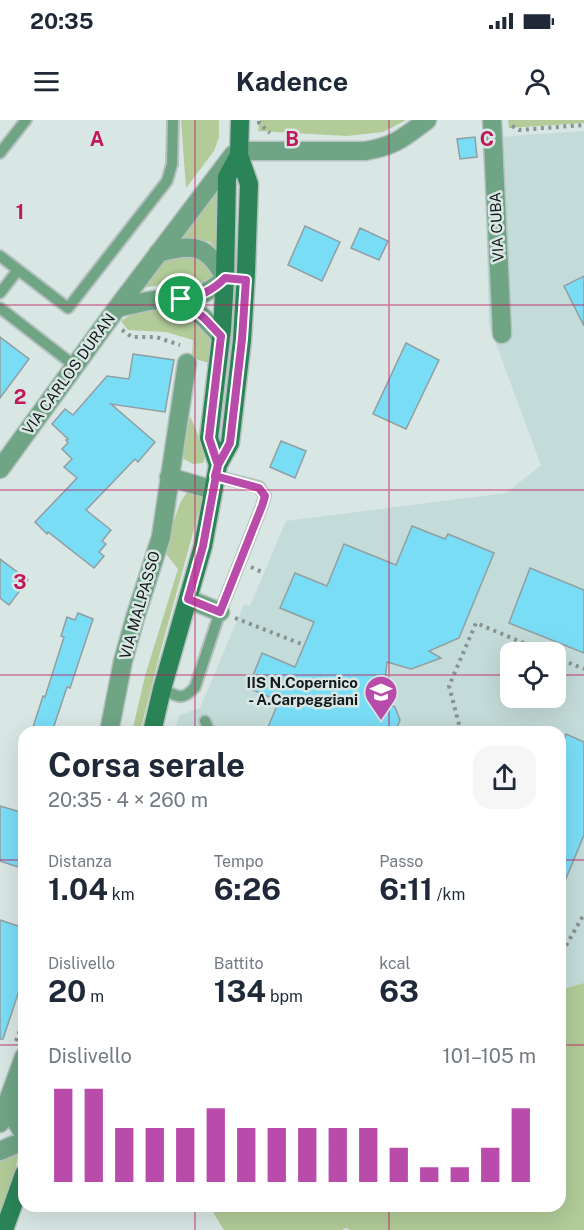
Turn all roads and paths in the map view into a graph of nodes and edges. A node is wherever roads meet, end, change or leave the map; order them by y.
1 (26, 120) edge
2 (173, 120) edge
3 (240, 120) edge
4 (427, 120) edge
5 (498, 122) edge
6 (584, 125) edge
7 (239, 151) junction
8 (0, 153) edge
9 (158, 254) junction
10 (0, 256) edge
11 (18, 270) junction
12 (225, 278) junction
13 (246, 280) junction
14 (0, 293) edge
15 (181, 299) junction
16 (0, 308) edge
17 (117, 308) junction
18 (502, 334) dead end
19 (221, 336) junction
20 (187, 363) dead end
21 (75, 366) junction
22 (0, 469) edge
23 (169, 477) junction
24 (215, 477) junction
25 (188, 599) junction
26 (220, 612) junction
27 (521, 642) edge
28 (304, 645) dead end
29 (566, 662) edge
30 (584, 669) edge
31 (162, 689) junction
32 (205, 721) dead end
33 (110, 726) edge
34 (155, 726) edge
35 (207, 726) edge
36 (459, 726) edge
37 (584, 914) edge
38 (566, 945) edge
39 (18, 1073) edge
40 (9, 1098) junction
41 (0, 1124) edge
42 (18, 1126) edge
43 (18, 1144) edge
44 (0, 1151) edge
45 (18, 1191) edge
46 (4, 1230) edge

1 - 8 lane
2 - 11 lane
3 - 7 street
4 - 7 street
5 - 6 path
5 - 18 street, VIA CUBA
7 - 9 street, VIA CARLOS DURAN
7 - 12 street
7 - 13 street
9 - 12 street
9 - 17 street, VIA CARLOS DURAN
10 - 11 lane
11 - 14 lane
12 - 13 street
12 - 15 street, VIA CARLOS DURAN
12 - 19 street
13 - 24 street
15 - 17 street, VIA CARLOS DURAN
15 - 19 street
16 - 21 lane
17 - 21 street, VIA CARLOS DURAN
19 - 24 street
20 - 23 street, VIA MALPASSO
21 - 22 street, VIA CARLOS DURAN
23 - 24 street
23 - 33 street, VIA MALPASSO
24 - 25 street
24 - 26 lane
25 - 26 street
25 - 31 street
26 - 28 path
26 - 31 lane
27 - 36 path
29 - 30 path
31 - 34 street
32 - 35 lane
37 - 38 path
39 - 40 street
40 - 41 street
40 - 42 street
43 - 44 street
45 - 46 street

